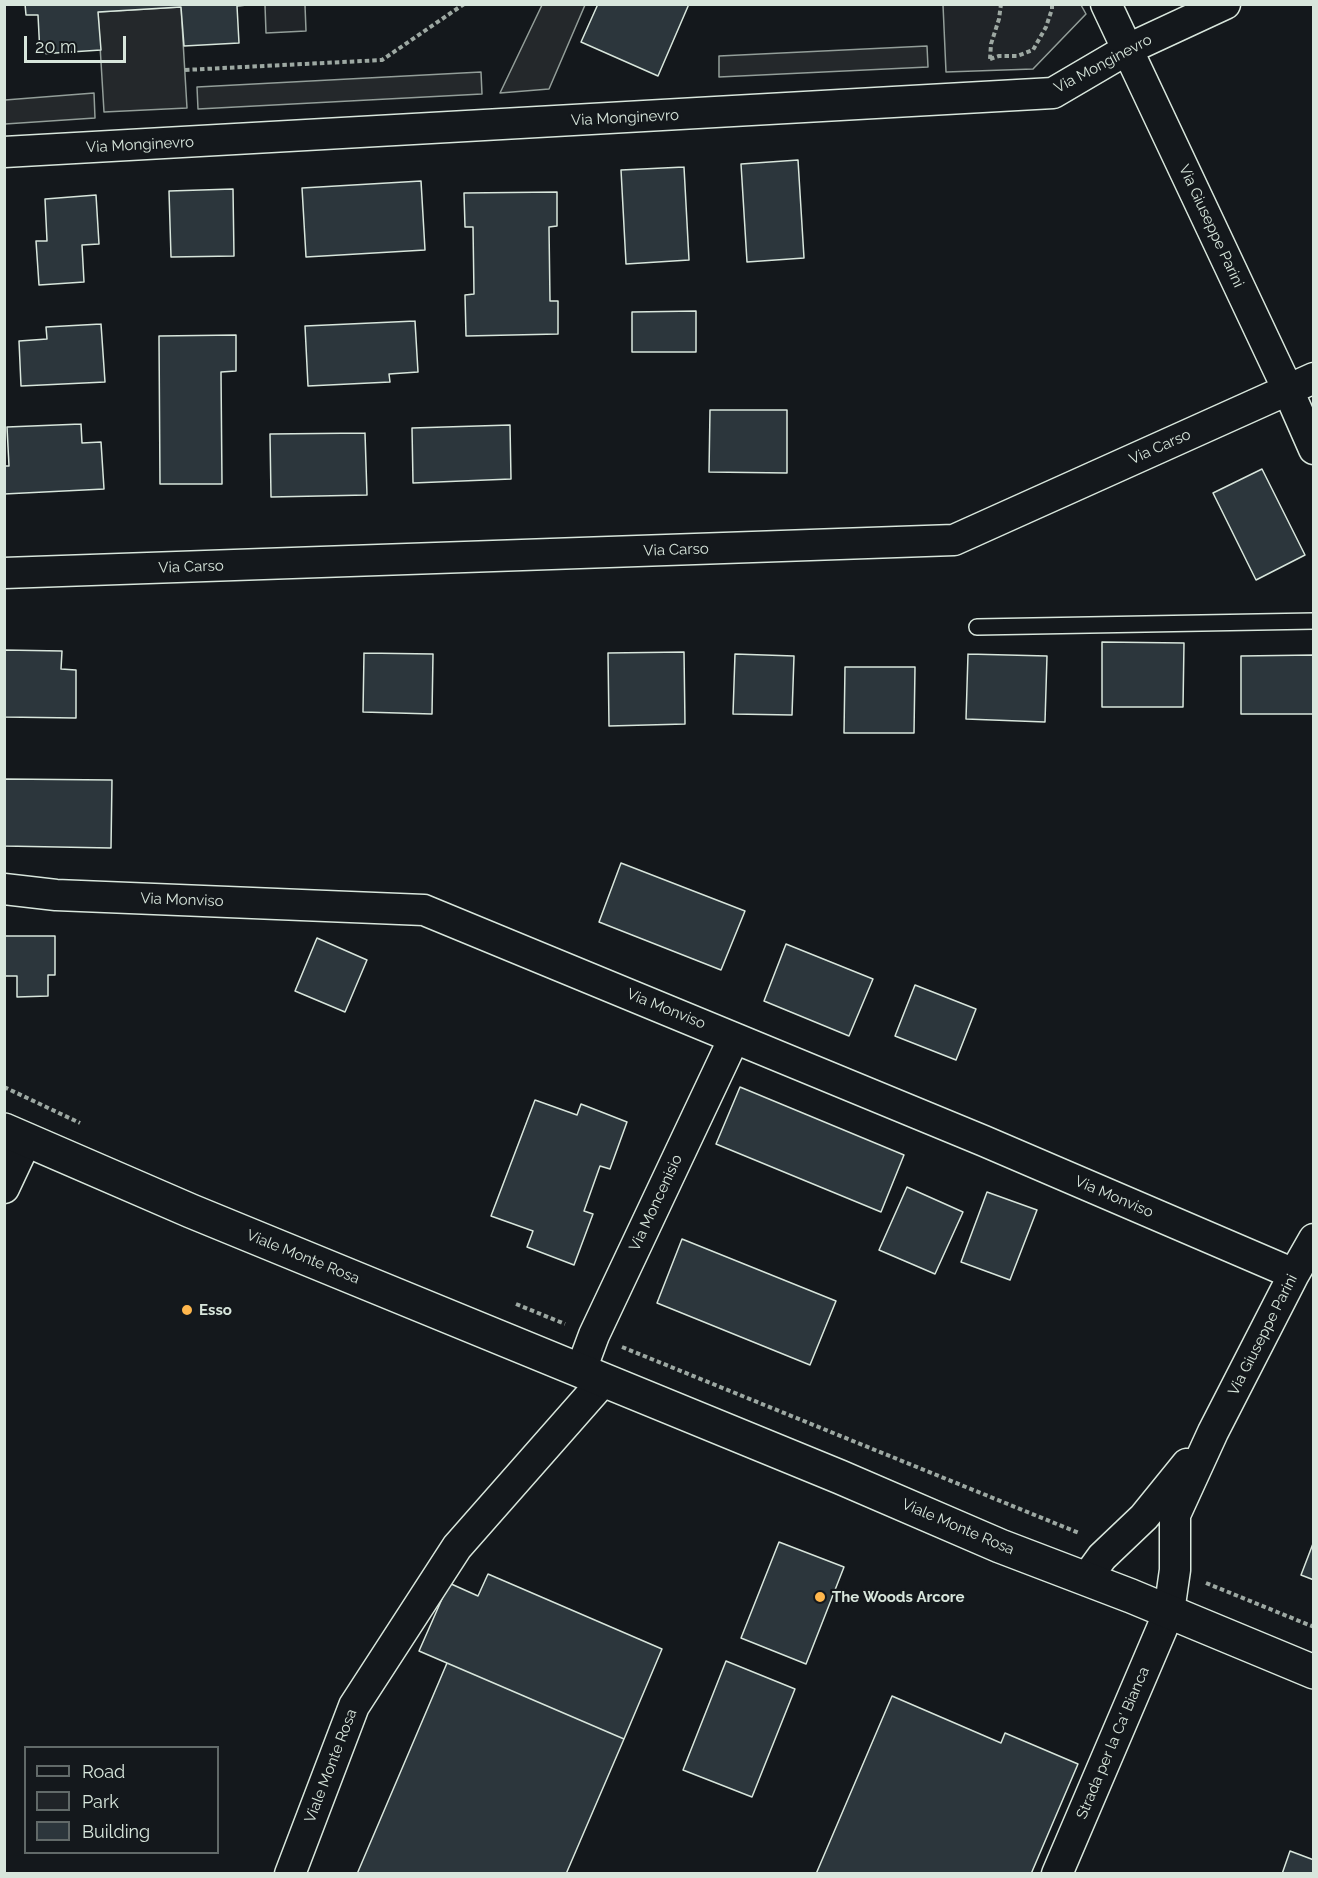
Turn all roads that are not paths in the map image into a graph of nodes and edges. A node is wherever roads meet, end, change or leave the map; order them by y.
1 (1106, 4) edge
2 (1225, 4) edge
3 (1128, 49) junction
4 (4, 152) edge
5 (1301, 384) edge
6 (1314, 448) edge
7 (4, 573) edge
8 (1314, 621) edge
9 (977, 627) dead end
10 (4, 889) edge
11 (734, 1038) junction
12 (16, 1134) edge
13 (4, 1188) edge
14 (1307, 1254) edge
15 (592, 1375) junction
16 (1213, 1431) junction
17 (1086, 1579) junction
18 (1169, 1612) junction
19 (1314, 1672) edge
20 (290, 1874) edge
21 (1057, 1874) edge

1 - 3 street, Via Giuseppe Parini
2 - 3 street, Via Monginevro
3 - 4 street, Via Monginevro
3 - 5 street, Via Giuseppe Parini
5 - 6 street, Via Giuseppe Parini
5 - 7 street, Via Carso
8 - 9 lane
10 - 11 street, Via Monviso
11 - 14 street, Via Monviso
11 - 15 street, Via Moncenisio
12 - 13 street
12 - 15 main road, Viale Monte Rosa
14 - 16 street, Via Giuseppe Parini
15 - 17 main road, Viale Monte Rosa
15 - 20 street, Viale Monte Rosa
16 - 17 street, Via Giuseppe Parini
16 - 18 street, Via Giuseppe Parini
17 - 18 main road, Viale Monte Rosa
18 - 19 main road, Viale Monte Rosa
18 - 21 street, Strada per la Ca' Bianca

